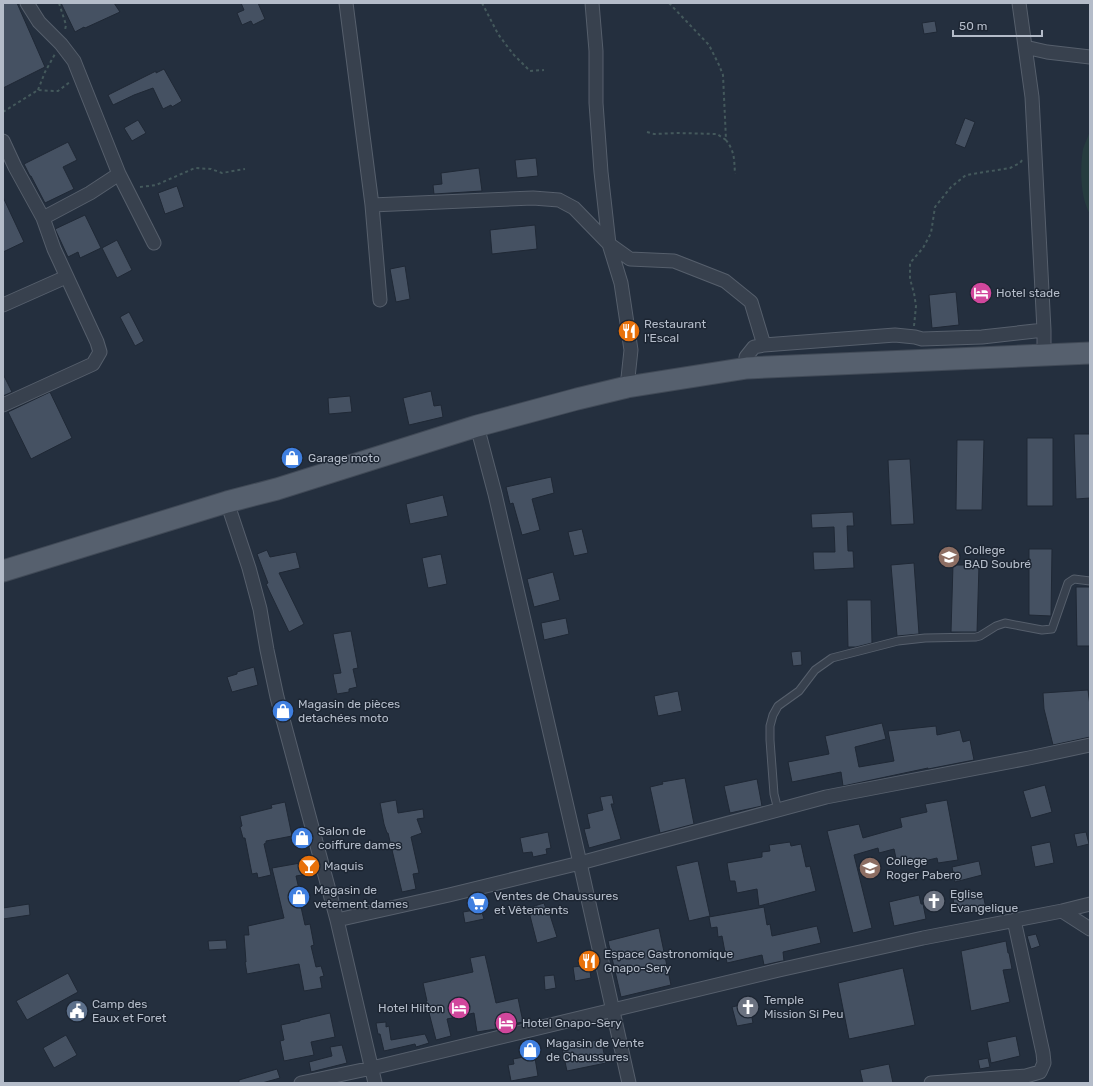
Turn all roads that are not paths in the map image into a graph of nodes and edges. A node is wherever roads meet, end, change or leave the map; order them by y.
1 (27, 3) edge
2 (346, 3) edge
3 (592, 3) edge
4 (1018, 3) edge
5 (1025, 48) junction
6 (1090, 57) edge
7 (3, 141) edge
8 (9, 170) edge
9 (119, 174) junction
10 (372, 206) junction
11 (44, 218) junction
12 (154, 243) dead end
13 (609, 244) junction
14 (66, 277) junction
15 (380, 300) dead end
16 (3, 305) edge
17 (1044, 330) junction
18 (764, 345) junction
19 (1090, 353) edge
20 (1044, 355) junction
21 (747, 368) junction
22 (627, 387) junction
23 (3, 405) edge
24 (478, 426) junction
25 (227, 502) junction
26 (3, 571) edge
27 (1090, 581) edge
28 (1090, 745) edge
29 (778, 810) junction
30 (580, 863) junction
31 (1090, 904) edge
32 (1062, 911) junction
33 (337, 920) junction
34 (1014, 920) junction
35 (1090, 929) edge
36 (613, 1010) junction
37 (372, 1068) junction
38 (301, 1083) edge
39 (375, 1083) edge
40 (629, 1083) edge
41 (931, 1083) edge

1 - 9 street
2 - 10 street
3 - 13 street
4 - 5 street
5 - 6 street
5 - 17 street
7 - 8 street
8 - 11 street
9 - 11 street
9 - 12 street
10 - 13 street
10 - 15 street
11 - 14 street
13 - 18 street
13 - 22 street
14 - 16 street
14 - 23 street
17 - 18 street
17 - 20 street
18 - 21 street
19 - 20 main road
20 - 21 main road
21 - 22 main road
22 - 24 main road
24 - 25 main road
24 - 30 street
25 - 26 main road
25 - 33 street
27 - 29 lane
28 - 29 street
29 - 30 street
30 - 33 street
30 - 36 street
31 - 32 street
32 - 34 street
32 - 35 street
33 - 37 street
34 - 36 street
34 - 41 street
36 - 37 street
36 - 40 street
37 - 38 street
37 - 39 street

